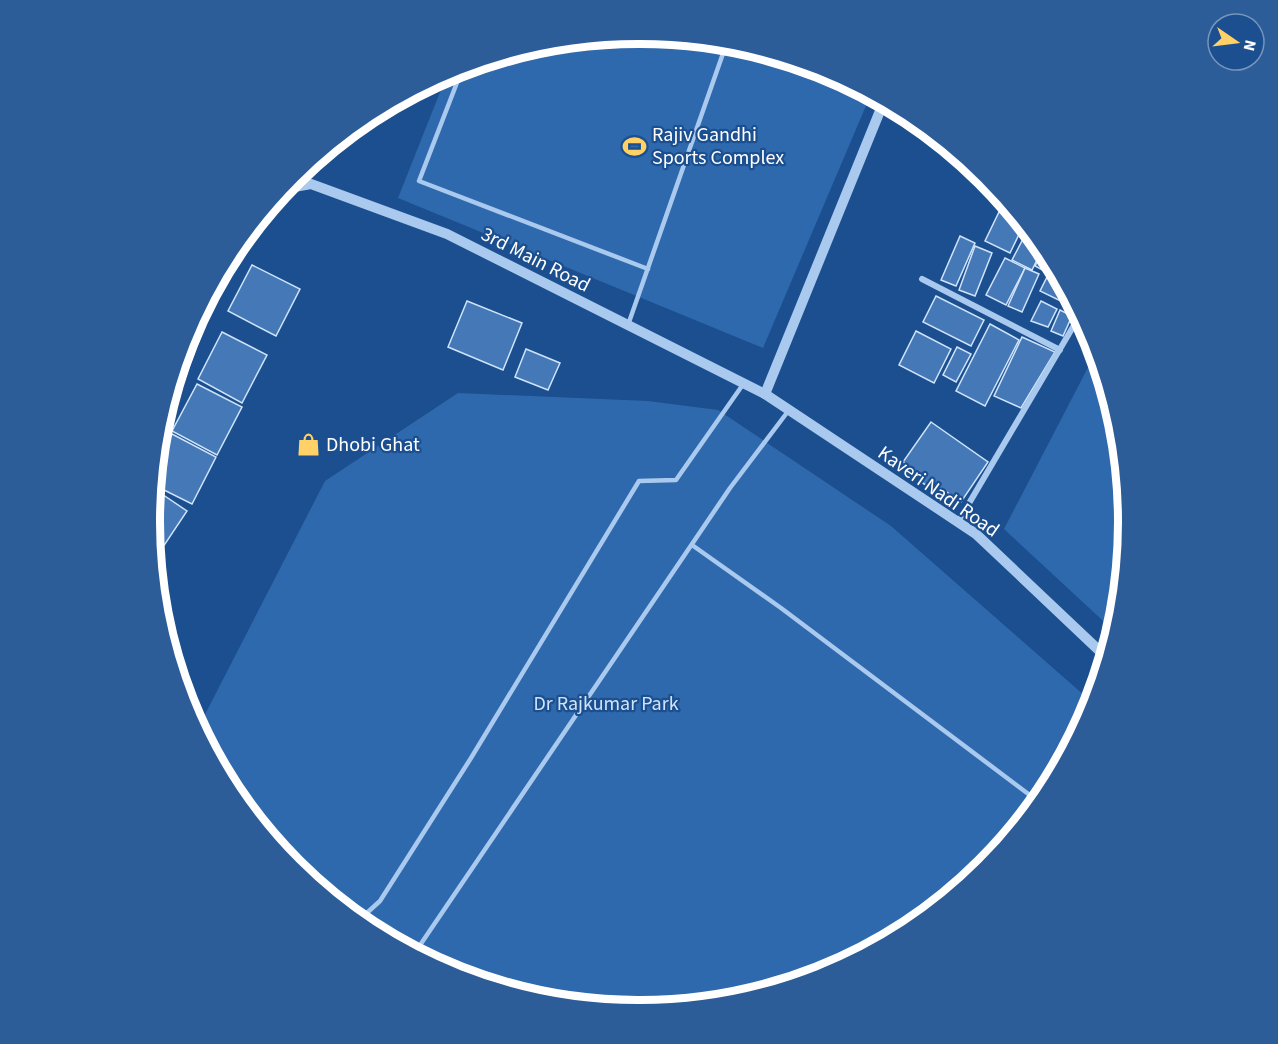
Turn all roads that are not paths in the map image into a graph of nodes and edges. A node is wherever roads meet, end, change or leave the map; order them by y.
1 (724, 52) edge
2 (458, 79) edge
3 (881, 110) edge
4 (299, 186) edge
5 (648, 269) junction
6 (922, 279) dead end
7 (628, 325) junction
8 (1075, 325) edge
9 (1060, 350) junction
10 (744, 383) junction
11 (765, 394) junction
12 (789, 410) junction
13 (958, 522) junction
14 (692, 545) junction
15 (1100, 651) edge
16 (1031, 796) edge
17 (365, 914) edge
18 (419, 947) edge

1 - 5 lane
2 - 5 lane
3 - 11 street
4 - 7 street, 3rd Main Road
5 - 7 lane
6 - 9 street
7 - 10 street, 3rd Main Road
8 - 9 street
9 - 13 street
10 - 11 street, 3rd Main Road
10 - 17 lane
11 - 12 street, Kaveri Nadi Road
12 - 13 street, Kaveri Nadi Road
12 - 14 lane
13 - 15 street, Kaveri Nadi Road
14 - 16 lane
14 - 18 lane

